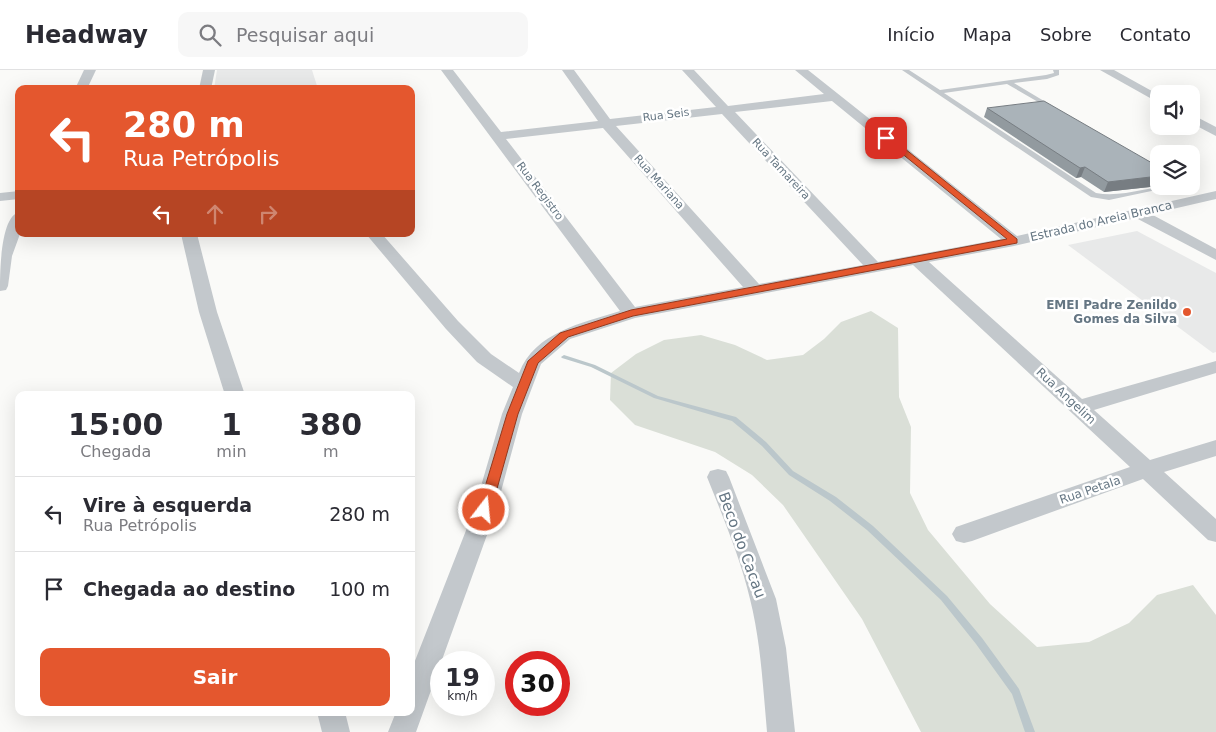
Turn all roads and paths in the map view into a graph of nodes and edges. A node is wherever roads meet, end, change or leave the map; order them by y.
1 (90, 70) edge
2 (209, 70) edge
3 (446, 70) edge
4 (568, 70) edge
5 (688, 70) edge
6 (801, 70) edge
7 (905, 70) edge
8 (1056, 70) edge
9 (1106, 70) edge
10 (1009, 83) junction
11 (83, 85) edge
12 (206, 85) edge
13 (940, 92) junction
14 (1150, 95) edge
15 (833, 97) junction
16 (724, 108) junction
17 (1059, 112) edge
18 (606, 123) junction
19 (1200, 123) edge
20 (1216, 132) edge
21 (499, 136) junction
22 (1150, 190) edge
23 (15, 195) edge
24 (1216, 195) edge
25 (0, 197) edge
26 (1136, 212) junction
27 (15, 227) edge
28 (190, 237) edge
29 (377, 237) edge
30 (1014, 241) junction
31 (1216, 255) edge
32 (916, 259) junction
33 (874, 267) junction
34 (0, 286) edge
35 (754, 289) junction
36 (631, 313) junction
37 (1216, 367) edge
38 (523, 385) junction
39 (234, 391) edge
40 (1079, 407) junction
41 (1216, 448) edge
42 (1145, 470) junction
43 (718, 476) dead end
44 (1216, 533) edge
45 (964, 534) dead end
46 (415, 697) edge
47 (332, 716) edge
48 (408, 716) edge
49 (336, 732) edge
50 (402, 732) edge
51 (781, 732) edge

1 - 11 street
2 - 12 street
3 - 21 street, Rua Registro
4 - 18 street, Rua Mariana
5 - 16 street, Rua Tamareira
6 - 15 street
7 - 13 lane
8 - 10 lane
9 - 14 street
10 - 13 lane
10 - 17 lane
13 - 22 lane
15 - 16 street, Rua Seis
15 - 30 street
16 - 18 street, Rua Seis
16 - 33 street, Rua Tamareira
18 - 21 street, Rua Seis
18 - 35 street, Rua Mariana
19 - 20 street
21 - 36 street, Rua Registro
23 - 25 street
24 - 26 street, Estrada do Areia Branca
26 - 30 street, Estrada do Areia Branca
26 - 31 street
27 - 34 street
28 - 39 street
29 - 38 street
30 - 32 street, Estrada do Areia Branca
32 - 33 street, Estrada do Areia Branca
32 - 40 street, Rua Angelim
33 - 35 street, Estrada do Areia Branca
35 - 36 street, Estrada do Areia Branca
36 - 38 street, Estrada do Areia Branca
37 - 40 street
38 - 46 street, Estrada do Areia Branca
40 - 42 street, Rua Angelim
41 - 42 street, Rua Petala
42 - 44 street, Rua Angelim
42 - 45 street, Rua Petala
43 - 51 street, Beco do Cacau
47 - 49 street
48 - 50 street

